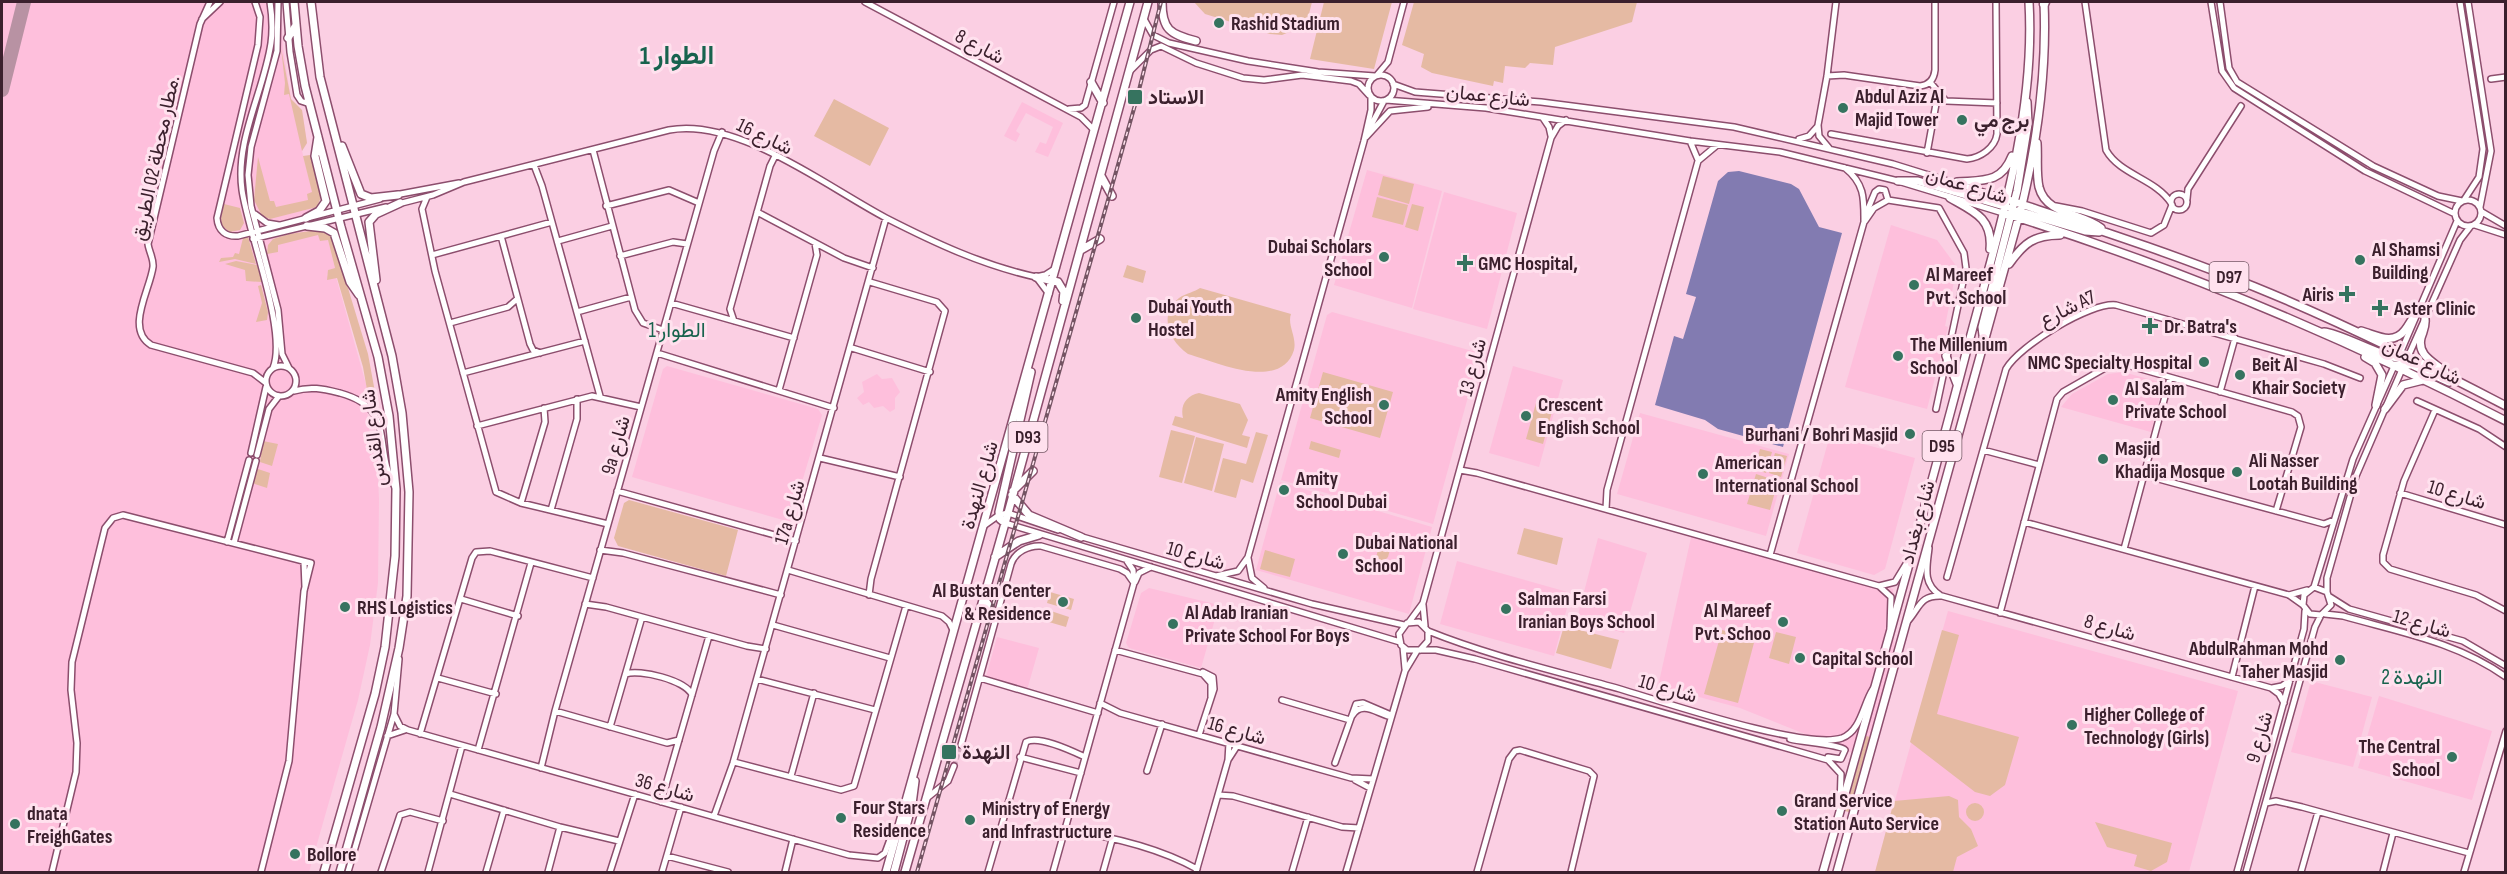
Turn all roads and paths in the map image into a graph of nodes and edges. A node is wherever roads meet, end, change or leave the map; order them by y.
1 (210, 2) edge
2 (220, 2) edge
3 (255, 2) edge
4 (270, 2) edge
5 (278, 2) edge
6 (286, 2) edge
7 (294, 2) edge
8 (311, 2) edge
9 (864, 2) edge
10 (1114, 2) edge
11 (1130, 2) edge
12 (1148, 2) edge
13 (1162, 2) edge
14 (1404, 2) edge
15 (1836, 2) edge
16 (1935, 2) edge
17 (1996, 2) edge
18 (2029, 2) edge
19 (2044, 2) edge
20 (2085, 2) edge
21 (2211, 2) edge
22 (2220, 2) edge
23 (2460, 2) edge
24 (2468, 2) edge
25 (1144, 19) junction
26 (201, 20) junction
27 (296, 25) junction
28 (288, 38) junction
29 (1196, 41) dead end
30 (1388, 62) junction
31 (1828, 68) junction
32 (1130, 71) junction
33 (2479, 72) junction
34 (1844, 75) junction
35 (1376, 76) junction
36 (1827, 76) junction
37 (2505, 77) edge
38 (2491, 79) junction
39 (1091, 82) junction
40 (1392, 82) junction
41 (1930, 82) junction
42 (2481, 90) junction
43 (2240, 92) junction
44 (1370, 96) junction
45 (2025, 96) junction
46 (1940, 97) junction
47 (1385, 101) junction
48 (2254, 102) junction
49 (1103, 103) junction
50 (1997, 103) junction
51 (310, 104) junction
52 (1437, 106) junction
53 (2241, 106) junction
54 (1066, 109) junction
55 (1100, 112) junction
56 (1081, 117) junction
57 (1543, 117) junction
58 (1566, 120) junction
59 (1818, 124) junction
60 (719, 131) junction
61 (1095, 131) junction
62 (1831, 134) dead end
63 (318, 135) junction
64 (336, 136) junction
65 (2036, 137) junction
66 (1365, 138) junction
67 (1551, 138) junction
68 (1794, 140) junction
69 (1690, 141) junction
70 (2017, 143) junction
71 (1717, 145) junction
72 (1829, 148) junction
73 (590, 150) junction
74 (1927, 153) junction
75 (775, 156) junction
76 (1698, 160) junction
77 (536, 164) junction
78 (1842, 166) junction
79 (1101, 176) junction
80 (1898, 181) junction
81 (464, 182) junction
82 (1957, 183) junction
83 (2188, 189) junction
84 (2164, 193) junction
85 (398, 195) junction
86 (2177, 195) junction
87 (1112, 196) dead end
88 (427, 197) junction
89 (1950, 198) junction
90 (412, 200) junction
91 (1888, 200) junction
92 (2187, 200) junction
93 (2463, 201) junction
94 (400, 203) junction
95 (699, 203) junction
96 (2172, 204) junction
97 (606, 206) junction
98 (2053, 206) junction
99 (422, 209) junction
100 (2012, 209) junction
101 (355, 210) junction
102 (2481, 210) junction
103 (253, 211) junction
104 (757, 212) junction
105 (338, 214) junction
106 (2455, 214) junction
107 (889, 219) junction
108 (1864, 220) junction
109 (2457, 221) junction
110 (307, 222) junction
111 (552, 222) junction
112 (280, 225) junction
113 (612, 226) junction
114 (2473, 226) junction
115 (2505, 226) edge
116 (258, 231) junction
117 (251, 232) junction
118 (2105, 232) junction
119 (274, 234) junction
120 (2067, 234) junction
121 (2505, 235) edge
122 (501, 236) junction
123 (260, 237) junction
124 (253, 239) junction
125 (1100, 239) dead end
126 (558, 242) junction
127 (815, 243) junction
128 (687, 244) junction
129 (1081, 250) junction
130 (264, 252) junction
131 (432, 255) junction
132 (620, 256) junction
133 (1990, 262) junction
134 (1057, 267) junction
135 (873, 268) junction
136 (2005, 268) junction
137 (1036, 277) junction
138 (1054, 281) junction
139 (870, 282) junction
140 (376, 291) junction
141 (1049, 295) junction
142 (361, 297) junction
143 (631, 297) junction
144 (517, 299) junction
145 (670, 303) junction
146 (2420, 311) junction
147 (577, 312) junction
148 (2425, 319) junction
149 (734, 321) junction
150 (450, 323) junction
151 (664, 328) junction
152 (2350, 329) junction
153 (2319, 332) junction
154 (794, 338) junction
155 (2235, 338) junction
156 (585, 340) junction
157 (1984, 346) junction
158 (2357, 349) junction
159 (851, 351) junction
160 (540, 353) junction
161 (656, 356) junction
162 (1946, 356) junction
163 (1032, 357) junction
164 (2403, 358) junction
165 (273, 368) junction
166 (289, 368) junction
167 (930, 372) junction
168 (464, 373) junction
169 (2170, 378) junction
170 (2360, 378) dead end
171 (2451, 378) junction
172 (2424, 380) junction
173 (266, 384) junction
174 (1957, 387) junction
175 (1041, 388) junction
176 (779, 390) junction
177 (294, 391) junction
178 (2477, 391) junction
179 (2220, 392) junction
180 (279, 396) junction
181 (600, 396) junction
182 (577, 399) junction
183 (2418, 401) dead end
184 (2376, 405) junction
185 (835, 406) junction
186 (2505, 406) edge
187 (544, 408) junction
188 (1936, 409) dead end
189 (2385, 409) junction
190 (640, 410) junction
191 (2435, 410) junction
192 (2505, 421) edge
193 (477, 426) junction
194 (257, 442) junction
195 (2505, 447) edge
196 (1983, 450) junction
197 (820, 456) junction
198 (2039, 465) junction
199 (1460, 467) junction
200 (1033, 471) dead end
201 (2144, 475) junction
202 (899, 479) junction
203 (245, 486) junction
204 (396, 489) junction
205 (618, 491) junction
206 (1607, 492) junction
207 (1013, 493) junction
208 (2400, 493) junction
209 (521, 503) junction
210 (1597, 506) junction
211 (1606, 509) junction
212 (551, 510) junction
213 (2276, 511) junction
214 (999, 515) junction
215 (1011, 515) junction
216 (2334, 520) junction
217 (2024, 522) junction
218 (1008, 524) junction
219 (2324, 524) junction
220 (985, 525) junction
221 (2505, 525) edge
222 (607, 526) junction
223 (1932, 528) junction
224 (2330, 534) junction
225 (1039, 535) junction
226 (1081, 537) junction
227 (1053, 539) junction
228 (796, 540) junction
229 (227, 542) junction
230 (234, 543) junction
231 (601, 548) junction
232 (2124, 549) junction
233 (1059, 552) junction
234 (1110, 555) junction
235 (1773, 556) junction
236 (995, 557) junction
237 (1248, 557) junction
238 (1910, 557) junction
239 (1126, 560) junction
240 (1094, 562) junction
241 (531, 563) junction
242 (1151, 567) junction
243 (787, 572) junction
244 (1216, 576) junction
245 (1947, 578) dead end
246 (592, 580) junction
247 (1134, 583) junction
248 (1879, 586) junction
249 (2254, 586) junction
250 (2311, 589) junction
251 (1265, 590) junction
252 (2329, 594) junction
253 (867, 595) junction
254 (1942, 596) junction
255 (2289, 596) junction
256 (780, 597) junction
257 (983, 597) junction
258 (460, 599) junction
259 (586, 601) junction
260 (1423, 603) junction
261 (905, 606) junction
262 (2304, 607) junction
263 (961, 610) junction
264 (2505, 611) edge
265 (2000, 613) junction
266 (2322, 615) junction
267 (518, 616) junction
268 (942, 616) junction
269 (642, 617) junction
270 (996, 617) junction
271 (1907, 622) junction
272 (1406, 624) junction
273 (772, 625) junction
274 (1890, 628) junction
275 (1426, 629) junction
276 (954, 634) junction
277 (709, 636) junction
278 (1401, 644) junction
279 (399, 648) junction
280 (1115, 650) junction
281 (765, 651) junction
282 (1419, 651) junction
283 (890, 658) junction
284 (2505, 666) edge
285 (1405, 671) junction
286 (626, 674) junction
287 (758, 676) junction
288 (2232, 676) junction
289 (2505, 676) edge
290 (438, 678) junction
291 (980, 678) junction
292 (2290, 680) junction
293 (1875, 685) junction
294 (2271, 688) junction
295 (814, 693) junction
296 (496, 694) junction
297 (692, 695) junction
298 (1282, 700) dead end
299 (2284, 704) junction
300 (1099, 708) junction
301 (876, 710) junction
302 (555, 711) junction
303 (394, 714) junction
304 (1391, 716) junction
305 (1350, 720) junction
306 (1162, 724) junction
307 (610, 727) junction
308 (408, 730) junction
309 (1764, 730) junction
310 (2505, 730) edge
311 (422, 734) junction
312 (1199, 735) junction
313 (387, 736) junction
314 (679, 740) junction
315 (1228, 743) junction
316 (961, 745) tunnel mouth
317 (464, 746) junction
318 (1237, 746) junction
319 (1071, 750) junction
320 (1087, 750) junction
321 (481, 751) junction
322 (1806, 752) junction
323 (1020, 757) junction
324 (1085, 757) junction
325 (734, 759) junction
326 (1228, 760) junction
327 (1335, 763) dead end
328 (954, 766) tunnel mouth
329 (538, 767) junction
330 (916, 770) junction
331 (1147, 771) dead end
332 (1081, 773) junction
333 (790, 776) junction
334 (1351, 778) junction
335 (1373, 779) junction
336 (1220, 788) junction
337 (1370, 788) junction
338 (632, 793) junction
339 (2268, 794) junction
340 (1218, 795) junction
341 (449, 796) junction
342 (1233, 796) junction
343 (926, 799) junction
344 (2276, 801) junction
345 (661, 802) junction
346 (2266, 803) junction
347 (681, 807) junction
348 (1841, 808) junction
349 (504, 810) junction
350 (2318, 812) junction
351 (718, 817) junction
352 (1308, 817) junction
353 (442, 821) junction
354 (560, 827) junction
355 (1066, 827) junction
356 (898, 831) junction
357 (1358, 832) junction
358 (2393, 833) junction
359 (795, 839) junction
360 (1112, 840) junction
361 (618, 843) junction
362 (2469, 853) junction
363 (667, 855) junction
364 (1182, 860) junction
365 (1200, 860) junction
366 (1197, 871) edge
367 (52, 873) edge
368 (261, 873) edge
369 (324, 873) edge
370 (340, 873) edge
371 (348, 873) edge
372 (381, 873) edge
373 (428, 873) edge
374 (486, 873) edge
375 (548, 873) edge
376 (610, 873) edge
377 (662, 873) edge
378 (728, 873) edge
379 (785, 873) edge
380 (886, 873) edge
381 (894, 873) edge
382 (905, 873) edge
383 (988, 873) edge
384 (1053, 873) edge
385 (1103, 873) edge
386 (1292, 873) edge
387 (1346, 873) edge
388 (1476, 873) edge
389 (1571, 873) edge
390 (1822, 873) edge
391 (1837, 873) edge
392 (2237, 873) edge
393 (2246, 873) edge
394 (2301, 873) edge
395 (2383, 873) edge
396 (2464, 873) edge

1 - 26 street, مطار محطة 02 الطريق.
2 - 26 street
3 - 117 street
4 - 117 street
5 - 103 street
6 - 28 street
7 - 27 main road, شارع القدس
8 - 64 main road, شارع القدس
9 - 54 street, شارع 8
10 - 39 street
11 - 49 main road, شارع النهدة / D93
12 - 25 main road, شارع النهدة / D93
13 - 29 main road
14 - 30 street
15 - 31 street
16 - 41 street
17 - 50 street
18 - 45 main road, شارع بغداد / D95
19 - 65 main road, شارع بغداد / D95
20 - 84 street
21 - 43 street
22 - 93 street
23 - 93 street
24 - 33 street
25 - 32 main road, شارع النهدة / D93
25 - 35 street
26 - 173 street, مطار محطة 02 الطريق.
27 - 28 main road
27 - 51 main road, شارع القدس
28 - 51 street
30 - 35 street
30 - 40 street
31 - 34 street
31 - 36 street
32 - 44 street
32 - 79 main road, شارع النهدة / D93
33 - 38 street
33 - 42 street
34 - 36 street
34 - 41 street
35 - 40 street
35 - 44 street
36 - 59 street
37 - 38 street
38 - 42 street
39 - 49 main road
39 - 54 street
40 - 47 street
40 - 68 street, شارع عمان / D97
41 - 46 street
42 - 102 street
43 - 48 street
43 - 53 street
44 - 47 street
44 - 66 street
45 - 70 main road, شارع بغداد / D95
45 - 100 main road
46 - 50 street
46 - 74 street
47 - 52 street, شارع عمان / D97
47 - 66 street
48 - 53 street
48 - 106 street
49 - 55 main road, شارع النهدة / D93
50 - 74 street
51 - 63 main road, شارع القدس
52 - 57 street, شارع عمان / D97
52 - 66 street
53 - 83 street
54 - 56 street, شارع 8
55 - 56 street
55 - 61 main road, شارع النهدة / D93
56 - 61 street, شارع 8
57 - 58 street, شارع عمان / D97
57 - 67 street
58 - 67 street, شارع 13
58 - 69 street, شارع عمان / D97
59 - 68 street
59 - 72 street
60 - 73 street, شارع 16
60 - 75 street, شارع 16
60 - 95 street, 9a شارع
61 - 134 main road, شارع النهدة / D93
62 - 74 street
63 - 105 main road, شارع القدس
63 - 110 main road
64 - 85 main road
64 - 101 main road, شارع القدس
65 - 98 main road
65 - 100 main road, شارع بغداد / D95
66 - 237 street
67 - 199 street, شارع 13
68 - 72 street, شارع عمان / D97
69 - 71 street, شارع عمان / D97
69 - 76 street
70 - 82 main road
70 - 100 main road, شارع بغداد / D95
71 - 76 street
71 - 78 street, شارع عمان / D97
72 - 82 street, شارع عمان / D97
73 - 77 street, شارع 16
73 - 97 street
75 - 104 street
75 - 107 street, شارع 16
76 - 206 street
77 - 81 street, شارع 16
77 - 111 street
78 - 80 street, شارع عمان / D97
78 - 108 street
79 - 87 main road
79 - 129 main road, شارع النهدة / D93
80 - 89 street, شارع عمان / D97
80 - 100 main road
81 - 85 street, شارع 16
81 - 88 street, شارع 16
82 - 100 street, شارع عمان / D97
83 - 86 street
83 - 92 street
84 - 86 street
84 - 96 street
85 - 101 street, شارع 16
86 - 92 street
86 - 96 street
88 - 90 street, شارع 16
88 - 99 street
89 - 100 street, شارع عمان / D97
89 - 133 main road
90 - 94 street, شارع 16
90 - 99 street
91 - 108 street
91 - 108 street
91 - 162 street
92 - 96 street
93 - 102 street
93 - 106 street
94 - 101 street, شارع 16
94 - 140 main road
95 - 97 street
95 - 128 street, 9a شارع
96 - 98 street
97 - 113 street
98 - 118 main road
99 - 131 street
100 - 118 main road
100 - 120 main road, شارع عمان / D97
100 - 133 main road, شارع بغداد / D95
100 - 136 main road, شارع بغداد / D95
100 - 157 main road
101 - 105 street, شارع 16
101 - 140 main road, شارع القدس
102 - 114 street
102 - 115 street
103 - 112 street
103 - 116 street
104 - 127 street
104 - 149 street
105 - 110 street
105 - 142 main road, شارع القدس
106 - 109 street
107 - 135 street, 17a شارع
107 - 137 street, شارع 16
108 - 235 street
109 - 114 street
109 - 146 street
110 - 112 street
110 - 119 street
110 - 142 main road
111 - 122 street
111 - 126 street
112 - 116 street
113 - 126 street
113 - 132 street
114 - 121 street
114 - 148 street
116 - 117 street
116 - 123 street
117 - 124 street
118 - 152 main road, شارع عمان / D97
119 - 123 street
119 - 130 street
120 - 136 main road
120 - 153 main road, شارع عمان / D97
122 - 131 street
122 - 144 street
123 - 124 street
123 - 130 street
124 - 165 street
125 - 129 main road
126 - 147 street
127 - 135 street
127 - 154 street
128 - 132 street
128 - 145 street, 9a شارع
129 - 175 main road, شارع النهدة / D93
130 - 166 street
131 - 150 street
132 - 143 street
133 - 174 main road, شارع بغداد / D95
134 - 137 street
134 - 138 main road, شارع النهدة / D93
135 - 139 street, 17a شارع
136 - 157 main road, شارع بغداد / D95
137 - 138 main road
137 - 141 street
138 - 141 main road, شارع النهدة / D93
138 - 175 main road
139 - 159 street, 17a شارع
139 - 167 street
140 - 279 main road, شارع القدس
141 - 163 main road, شارع النهدة / D93
142 - 204 main road, شارع القدس
143 - 147 street
143 - 151 street
144 - 150 street
144 - 160 street
145 - 149 street
145 - 151 street, 9a شارع
146 - 152 main road
146 - 164 street
147 - 156 street
148 - 164 street
148 - 171 main road
149 - 154 street
150 - 168 street
151 - 161 street, 9a شارع
152 - 164 main road, شارع عمان / D97
153 - 158 main road, شارع عمان / D97
153 - 164 main road
154 - 176 street
155 - 170 street, شارع A7
155 - 179 street
155 - 196 street, شارع A7
156 - 160 street
156 - 181 street
157 - 223 main road, شارع بغداد / D95
158 - 164 main road, شارع عمان / D97
158 - 184 main road
159 - 167 street
159 - 185 street, 17a شارع
160 - 168 street
161 - 176 street
161 - 190 street, 9a شارع
162 - 174 main road
162 - 188 street
163 - 214 main road
163 - 220 main road, شارع النهدة / D93
164 - 171 main road, شارع عمان / D97
164 - 172 main road, شارع عمان / D97
164 - 178 main road
164 - 184 street
164 - 189 street
165 - 166 street
165 - 173 street
166 - 177 street
167 - 202 street
168 - 193 street
169 - 179 street
169 - 198 street
169 - 201 street
171 - 178 main road, شارع عمان / D97
172 - 189 main road
172 - 192 main road, شارع عمان / D97
173 - 180 street
173 - 194 street
174 - 238 main road, شارع بغداد / D95
175 - 207 main road, شارع النهدة / D93
176 - 185 street
177 - 180 street
177 - 204 street
178 - 186 main road, شارع عمان / D97
179 - 213 street
180 - 194 street
181 - 182 street
181 - 190 street
182 - 187 street
182 - 212 street
183 - 191 street, شارع عمان
184 - 216 street
185 - 197 street, 17a شارع
187 - 193 street
187 - 209 street
189 - 252 street
190 - 205 street, 9a شارع
191 - 195 street, شارع عمان
191 - 208 street
193 - 209 street
194 - 203 street
196 - 198 street
196 - 245 street, شارع A7
197 - 202 street
197 - 228 street, 17a شارع
198 - 217 street
199 - 210 street
199 - 260 street, شارع 13
200 - 207 main road
201 - 213 street
201 - 232 street
202 - 253 street
203 - 229 street
203 - 230 street
204 - 369 main road, شارع القدس
205 - 222 street, 9a شارع
205 - 228 street
206 - 210 street
206 - 211 street
207 - 215 main road, شارع النهدة / D93
207 - 226 main road
208 - 221 street, شارع 10
208 - 264 street
209 - 212 street
210 - 211 street
211 - 235 street
212 - 222 street
213 - 219 street
214 - 215 street, شارع 10
214 - 218 main road
214 - 220 street, شارع 10
215 - 218 main road, شارع النهدة / D93
215 - 226 street, شارع 10
216 - 219 street
216 - 224 street
217 - 232 street
217 - 265 street
218 - 225 street, شارع 10
218 - 236 main road, شارع النهدة / D93
219 - 224 street
220 - 263 main road, شارع النهدة / D93
222 - 231 street, 9a شارع
223 - 254 street
223 - 271 main road, شارع بغداد / D95
224 - 250 street
225 - 227 street, شارع 10
225 - 236 main road
226 - 244 street, شارع 10
227 - 233 street
227 - 234 street, شارع 10
228 - 243 street, 17a شارع
229 - 230 street
229 - 367 street
230 - 368 street
231 - 246 street, 9a شارع
231 - 256 street
232 - 249 street
233 - 240 street
233 - 270 street
234 - 239 street, شارع 10
234 - 240 street
235 - 248 street
236 - 257 main road, شارع النهدة / D93
237 - 244 street
237 - 251 street
238 - 248 street
238 - 274 main road, شارع بغداد / D95
239 - 242 street, شارع 10
239 - 247 street
240 - 247 street
241 - 246 street
241 - 258 street
241 - 267 street
242 - 247 street
242 - 278 street, شارع 10
243 - 253 street
243 - 256 street, 17a شارع
244 - 251 street, شارع 10
246 - 259 street, 9a شارع
247 - 280 street
248 - 274 street
249 - 255 street
249 - 288 street
250 - 252 street
250 - 255 street
250 - 262 street
251 - 272 street, شارع 10
252 - 266 street
252 - 284 street, شارع 12
253 - 261 street
254 - 265 street, شارع 8
254 - 271 street
255 - 262 street
256 - 273 street, 17a شارع
257 - 270 main road
257 - 343 main road, شارع النهدة / D93
258 - 267 street
258 - 290 street
259 - 269 street
259 - 302 street, 9a شارع
260 - 272 street, شارع 13
260 - 275 street, شارع 13
261 - 268 street
261 - 283 street
262 - 266 street
262 - 292 street, شارع 9
263 - 268 street
263 - 276 main road, شارع النهدة / D93
265 - 288 street, شارع 8
266 - 289 street, شارع 12
266 - 339 street, شارع 9
267 - 296 street
268 - 276 street
269 - 277 street
269 - 286 street
270 - 291 street
271 - 391 main road, شارع بغداد / D95
272 - 275 street
272 - 278 street
273 - 281 street, 17a شارع
273 - 283 street
274 - 293 main road, شارع بغداد / D95
275 - 282 street
275 - 309 street, شارع 10
276 - 330 main road, شارع النهدة / D93
277 - 281 street
277 - 297 street
278 - 282 street
278 - 285 street
279 - 303 street
279 - 370 main road, شارع القدس
280 - 300 street
280 - 312 street
281 - 287 street, 17a شارع
282 - 285 street
282 - 322 street, شارع 10
283 - 301 street
285 - 304 street
286 - 297 street
286 - 307 street
287 - 295 street
287 - 325 street, 17a شارع
288 - 294 street, شارع 8
290 - 296 street
290 - 311 street
291 - 300 street, شارع 16
291 - 316 street
292 - 294 street
292 - 299 street, شارع 9
293 - 309 street, شارع 10
293 - 348 main road, شارع بغداد / D95
294 - 299 street
295 - 301 street
295 - 333 street
296 - 321 street
297 - 314 street
298 - 305 street
299 - 392 street, شارع 9
300 - 306 street, شارع 16
300 - 320 street
301 - 333 street
302 - 307 street
302 - 329 street, 9a شارع
303 - 308 street
303 - 313 street
304 - 305 street
304 - 335 street
305 - 327 street
306 - 312 street, شارع 16
306 - 331 street
307 - 314 street
308 - 311 street, شارع 36
308 - 313 street
309 - 322 street
310 - 362 street
311 - 317 street, شارع 36
312 - 315 street, شارع 16
313 - 371 street
314 - 345 street
315 - 318 street, شارع 16
315 - 326 street
317 - 321 street, شارع 36
317 - 341 street
318 - 326 street
318 - 334 street, شارع 16
319 - 320 street
319 - 323 street
319 - 324 street
320 - 324 street
321 - 329 street, شارع 36
322 - 348 street, شارع 10
323 - 332 street
323 - 383 street
324 - 332 street
325 - 333 street
325 - 351 street, 17a شارع
326 - 336 street
328 - 343 street
329 - 338 street, شارع 36
330 - 356 main road, شارع النهدة / D93
330 - 381 main road
332 - 355 street
334 - 335 street, شارع 16
334 - 337 street, شارع 16
335 - 337 street
336 - 340 street
336 - 342 street
337 - 357 street
338 - 345 street, شارع 36
338 - 361 street
339 - 344 street
339 - 346 street, شارع 9
340 - 342 street
340 - 365 street
341 - 349 street
341 - 353 street
342 - 352 street
343 - 382 main road, شارع النهدة / D93
344 - 346 street
344 - 350 street
345 - 347 street, شارع 36
346 - 393 street, شارع 9
347 - 351 street, شارع 36
347 - 363 street
348 - 390 main road, شارع بغداد / D95
349 - 354 street
349 - 374 street
350 - 358 street
350 - 394 street
351 - 359 street, شارع 36
352 - 357 street
352 - 386 street
353 - 372 street
353 - 373 street
354 - 361 street
354 - 375 street
355 - 360 street
355 - 384 street
356 - 359 street, شارع 36
356 - 380 main road, شارع النهدة / D93
357 - 387 street
358 - 362 street
358 - 395 street
359 - 379 street
360 - 364 street
360 - 385 street
361 - 376 street
362 - 396 street
363 - 377 street
363 - 378 street
364 - 365 street
364 - 366 street
365 - 366 street
388 - 389 street

